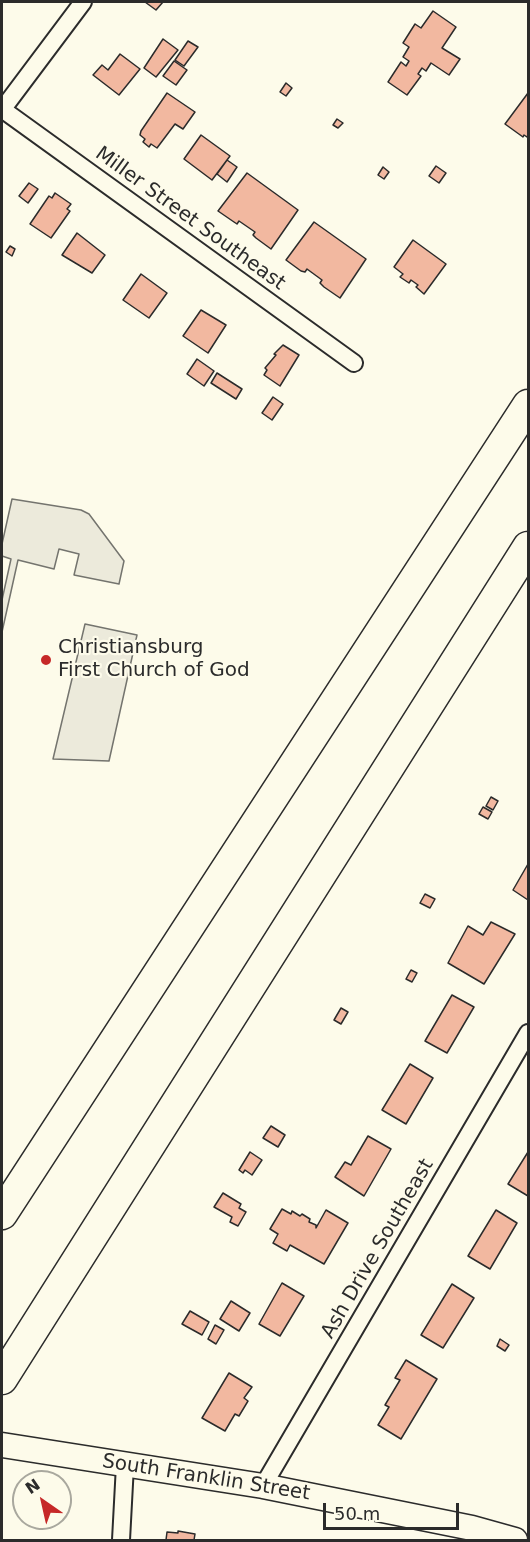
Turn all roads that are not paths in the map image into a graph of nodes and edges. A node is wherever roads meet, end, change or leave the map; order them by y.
1 (83, 2) edge
2 (2, 110) edge
3 (354, 363) dead end
4 (528, 405) edge
5 (528, 547) edge
6 (528, 1033) edge
7 (2, 1214) edge
8 (2, 1379) edge
9 (2, 1445) edge
10 (125, 1465) junction
11 (264, 1486) junction
12 (472, 1534) edge
13 (121, 1540) edge
14 (515, 1540) edge

1 - 2 street
2 - 3 street, Miller Street Southeast
4 - 7 highway
5 - 8 highway
6 - 11 street, Ash Drive Southeast
9 - 10 main road, South Franklin Street
10 - 11 main road, South Franklin Street
10 - 13 street
11 - 12 main road, South Franklin Street
12 - 14 main road, South Franklin Street

